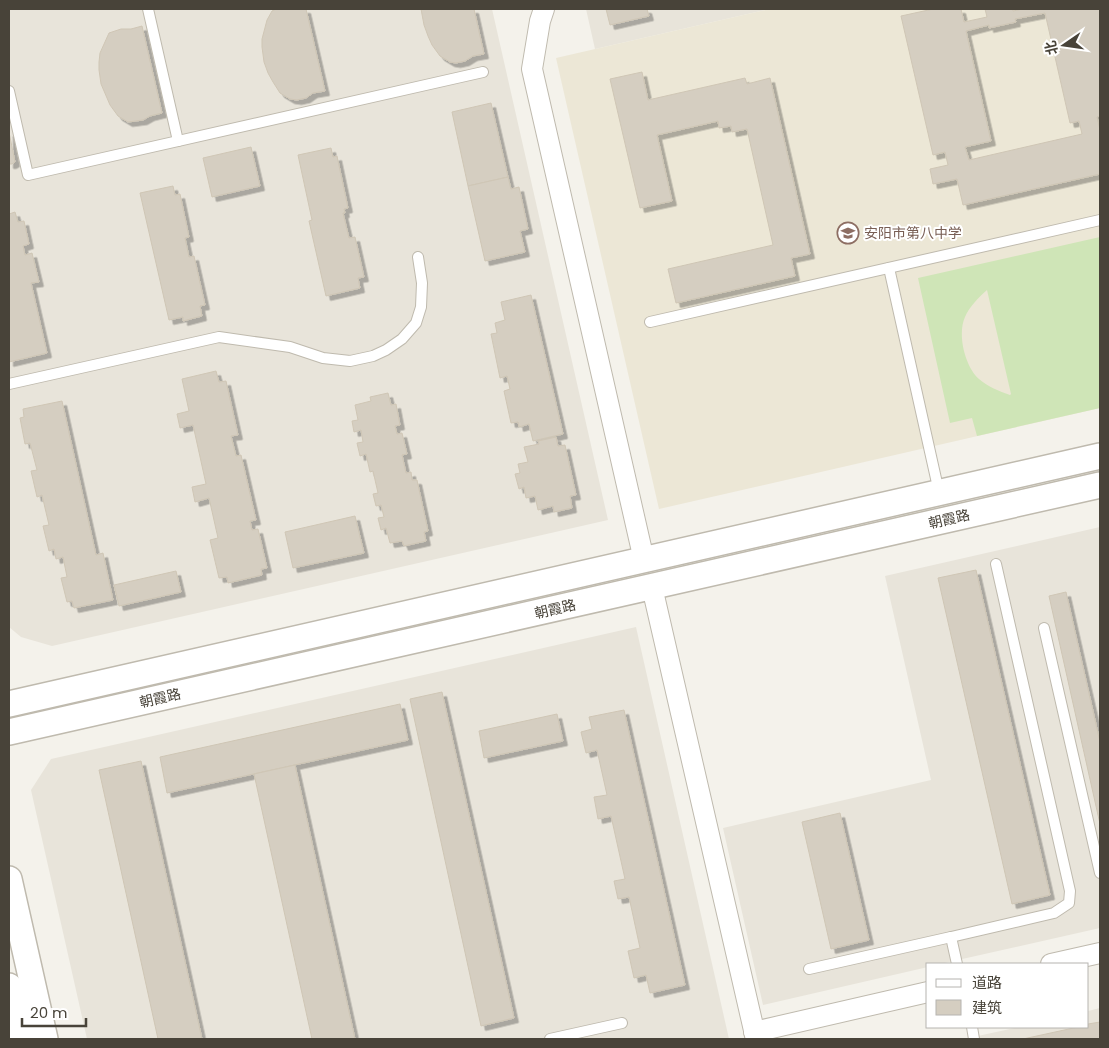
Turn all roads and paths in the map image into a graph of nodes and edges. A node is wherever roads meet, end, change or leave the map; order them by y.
1 (148, 9) edge
2 (544, 9) edge
3 (483, 72) dead end
4 (9, 91) edge
5 (178, 141) junction
6 (1100, 220) edge
7 (418, 257) dead end
8 (889, 268) junction
9 (650, 322) dead end
10 (9, 384) edge
11 (1100, 456) edge
12 (1100, 485) edge
13 (940, 493) junction
14 (644, 560) junction
15 (996, 564) dead end
16 (652, 587) junction
17 (1044, 628) dead end
18 (9, 704) edge
19 (9, 732) edge
20 (1100, 873) edge
21 (9, 879) edge
22 (951, 937) junction
23 (1100, 953) edge
24 (957, 963) edge
25 (1055, 963) edge
26 (809, 969) dead end
27 (9, 986) edge
28 (926, 993) edge
29 (622, 1023) dead end
30 (755, 1036) edge
31 (21, 1039) edge
32 (45, 1039) edge
33 (550, 1039) edge

1 - 5 lane
2 - 14 street
3 - 5 lane
4 - 5 lane
6 - 8 lane
7 - 10 lane
8 - 9 lane
8 - 13 lane
11 - 13 street, 朝霞路
12 - 16 street, 朝霞路
13 - 14 street, 朝霞路
14 - 18 street, 朝霞路
15 - 22 lane
16 - 19 street, 朝霞路
16 - 30 street
17 - 20 lane
21 - 32 street
22 - 24 lane
22 - 26 lane
23 - 25 street
27 - 31 street
28 - 30 street
29 - 33 lane

